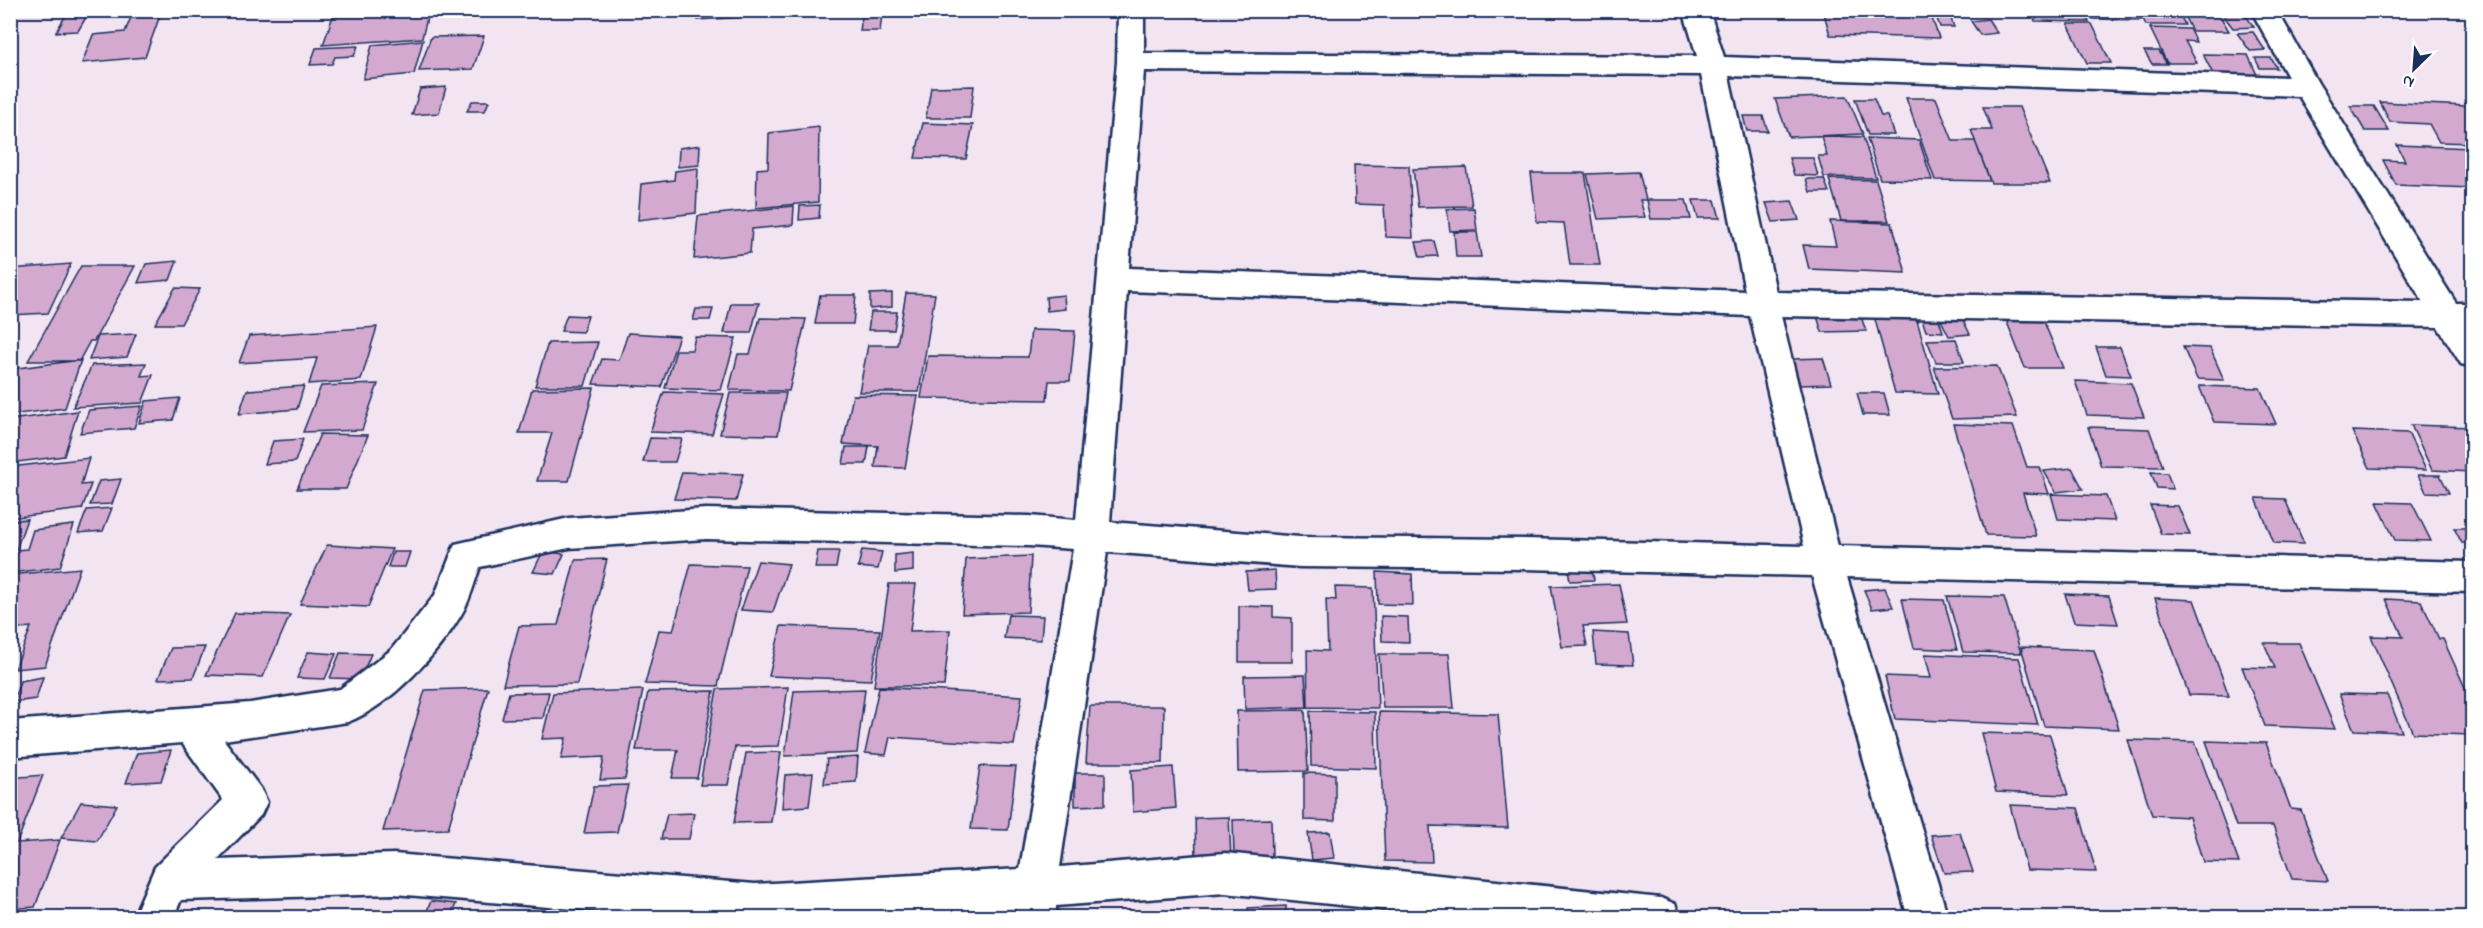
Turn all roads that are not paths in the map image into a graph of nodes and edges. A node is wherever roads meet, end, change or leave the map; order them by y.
1 (1131, 10) edge
2 (1695, 10) edge
3 (2264, 10) edge
4 (1131, 62) junction
5 (1713, 66) junction
6 (2307, 87) junction
7 (1113, 279) junction
8 (1763, 304) junction
9 (2461, 314) edge
10 (2472, 355) edge
11 (1092, 536) junction
12 (1825, 562) junction
13 (2472, 577) edge
14 (189, 723) junction
15 (10, 739) edge
16 (169, 881) junction
17 (1036, 903) edge
18 (153, 918) edge
19 (1661, 918) edge
20 (1928, 918) edge

1 - 4 street
2 - 5 street
3 - 6 street
4 - 5 street
4 - 7 street
5 - 6 street
5 - 8 street
6 - 9 street
7 - 8 street
7 - 11 street
8 - 9 street
8 - 12 street
9 - 10 street
11 - 12 street
11 - 14 street
11 - 17 street
12 - 13 street
12 - 20 street
14 - 15 street
14 - 16 street
16 - 17 street
16 - 18 street
17 - 19 street

